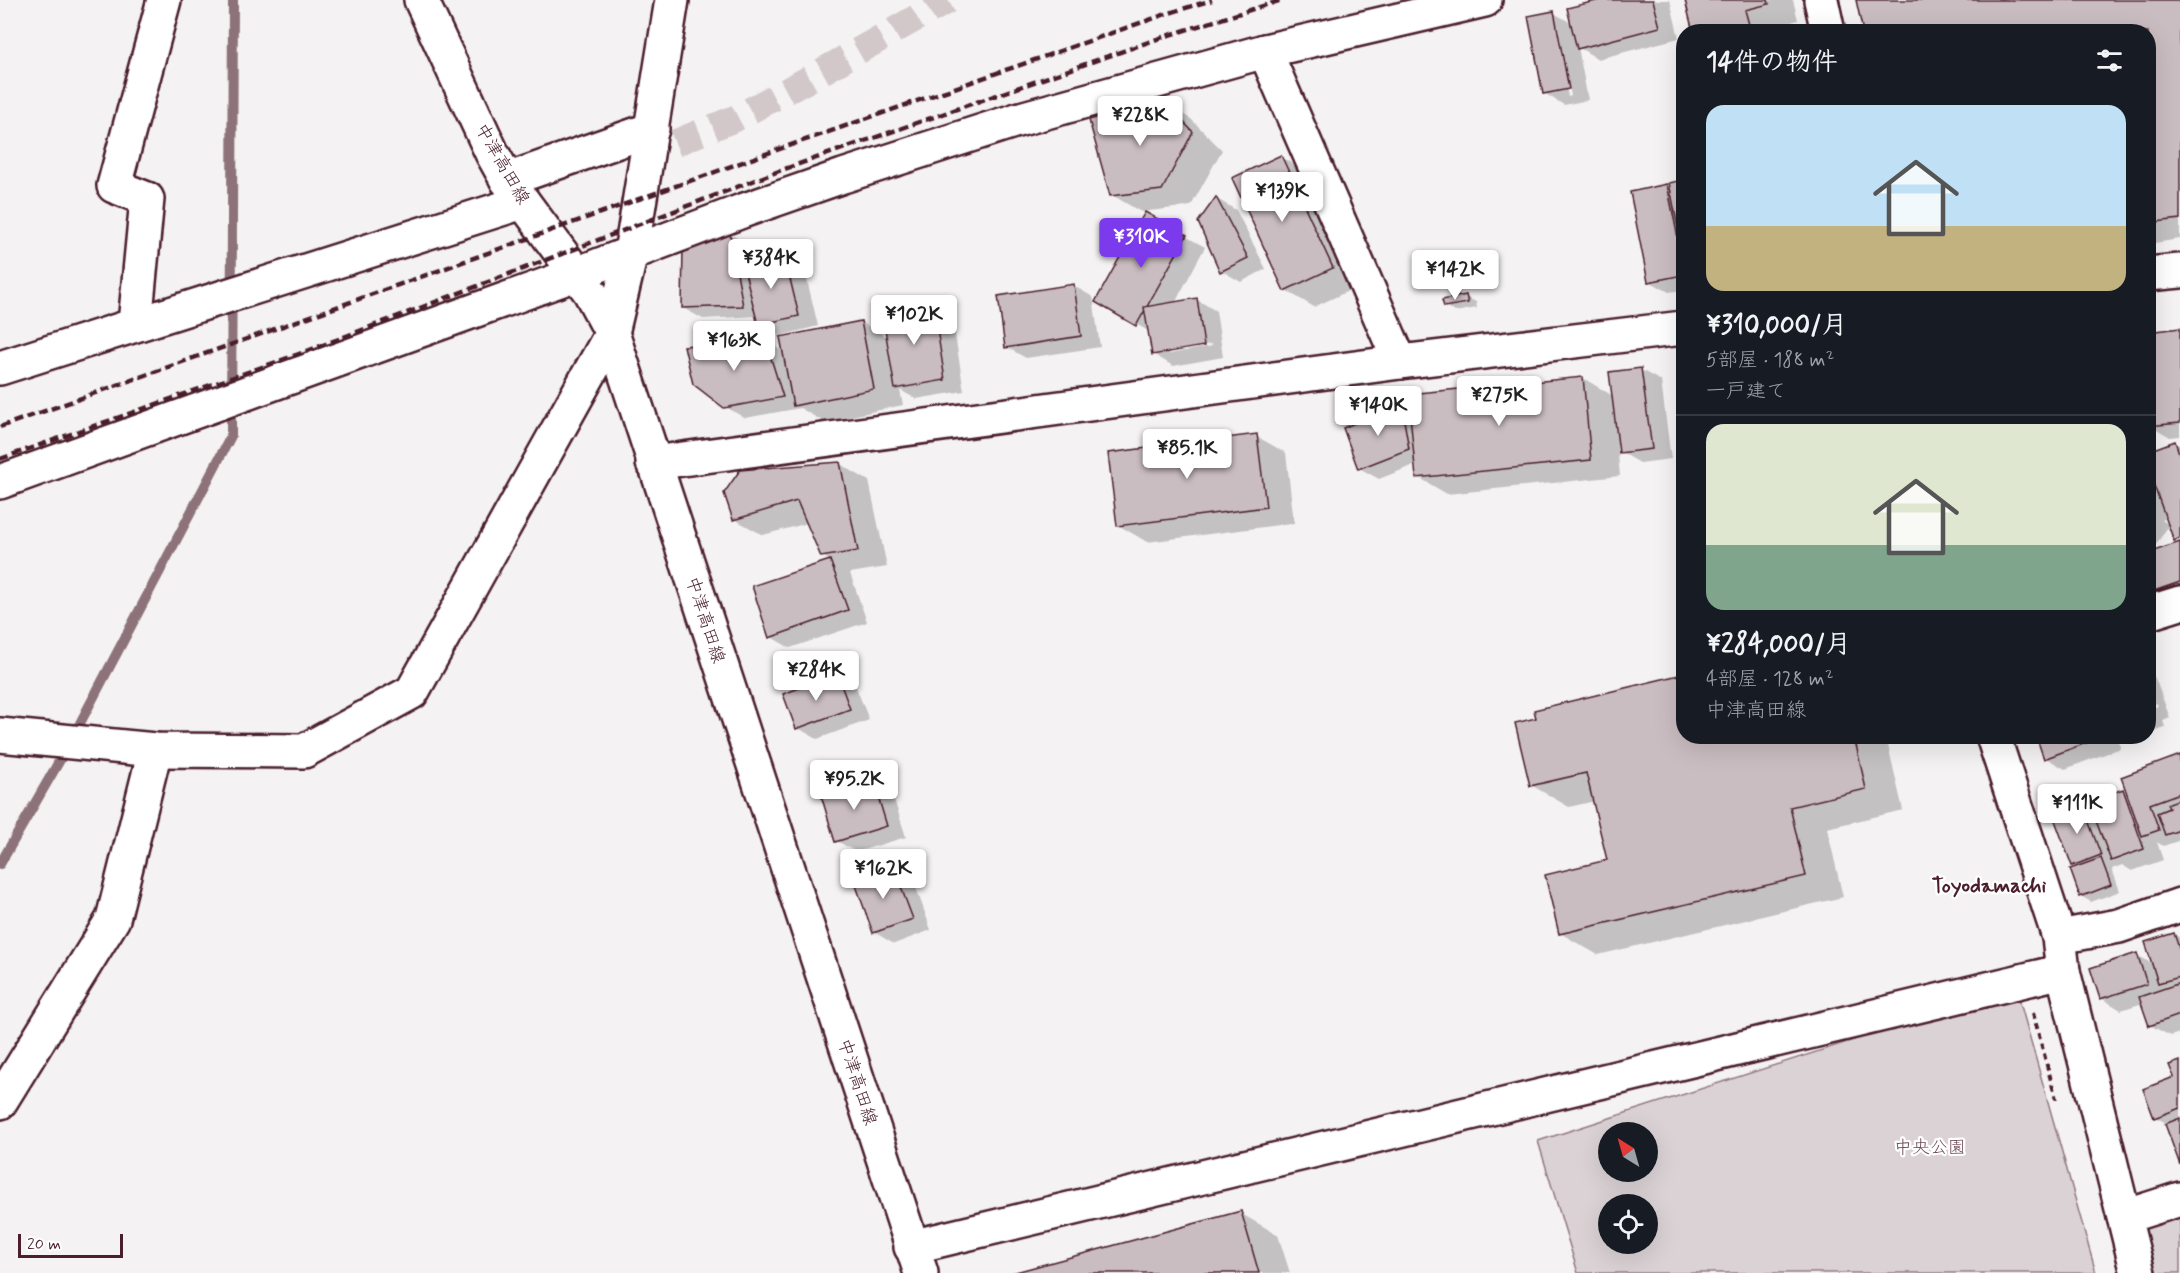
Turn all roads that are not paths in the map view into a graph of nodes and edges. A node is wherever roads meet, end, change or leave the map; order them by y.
1 (164, 0) edge
2 (421, 0) edge
3 (672, 0) edge
4 (1485, 0) edge
5 (1821, 0) edge
6 (1826, 24) edge
7 (1265, 51) junction
8 (652, 129) junction
9 (515, 191) junction
10 (631, 253) junction
11 (2180, 271) edge
12 (2156, 273) edge
13 (576, 274) junction
14 (135, 324) junction
15 (1676, 329) edge
16 (612, 333) junction
17 (1400, 362) junction
18 (0, 368) edge
19 (653, 463) junction
20 (0, 482) edge
21 (2180, 603) edge
22 (2156, 610) edge
23 (0, 735) edge
24 (1996, 744) edge
25 (155, 750) junction
26 (2180, 904) edge
27 (2059, 937) junction
28 (2063, 971) junction
29 (0, 1102) edge
30 (2180, 1199) edge
31 (2124, 1217) junction
32 (916, 1260) edge
33 (2138, 1273) edge

1 - 14 street
2 - 9 street, 中津高田線
3 - 8 street
4 - 7 street
5 - 6 street
7 - 10 street
7 - 17 street
8 - 9 street
8 - 10 street
9 - 13 street, 中津高田線
9 - 14 street
10 - 13 street
10 - 16 street
11 - 12 street
13 - 16 street, 中津高田線
13 - 20 street
14 - 18 street
15 - 17 street
16 - 19 street, 中津高田線
16 - 25 street
17 - 19 street
19 - 32 street, 中津高田線
21 - 22 street
23 - 25 street
24 - 27 street
25 - 29 street
26 - 27 street
27 - 28 street
28 - 31 street
28 - 32 street
30 - 31 street
31 - 33 street

